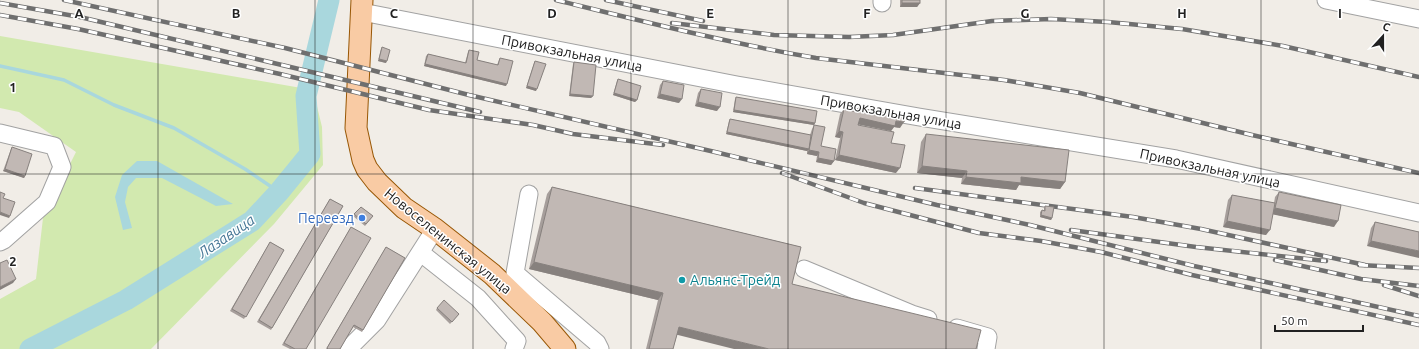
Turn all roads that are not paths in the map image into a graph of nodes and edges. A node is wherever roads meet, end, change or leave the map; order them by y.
1 (1326, 0) edge
2 (362, 6) edge
3 (1419, 19) edge
4 (0, 134) edge
5 (529, 194) dead end
6 (1419, 213) edge
7 (435, 230) junction
8 (0, 242) edge
9 (421, 253) junction
10 (804, 270) dead end
11 (516, 345) edge
12 (348, 349) edge
13 (565, 349) edge
14 (600, 349) edge
15 (986, 349) edge

1 - 3 street
2 - 6 street, Привокзальная улица
2 - 7 main road, Новоселенинская улица
4 - 8 street
5 - 14 street
7 - 9 street
7 - 13 main road, Новоселенинская улица
9 - 11 street
9 - 12 street
10 - 15 street

